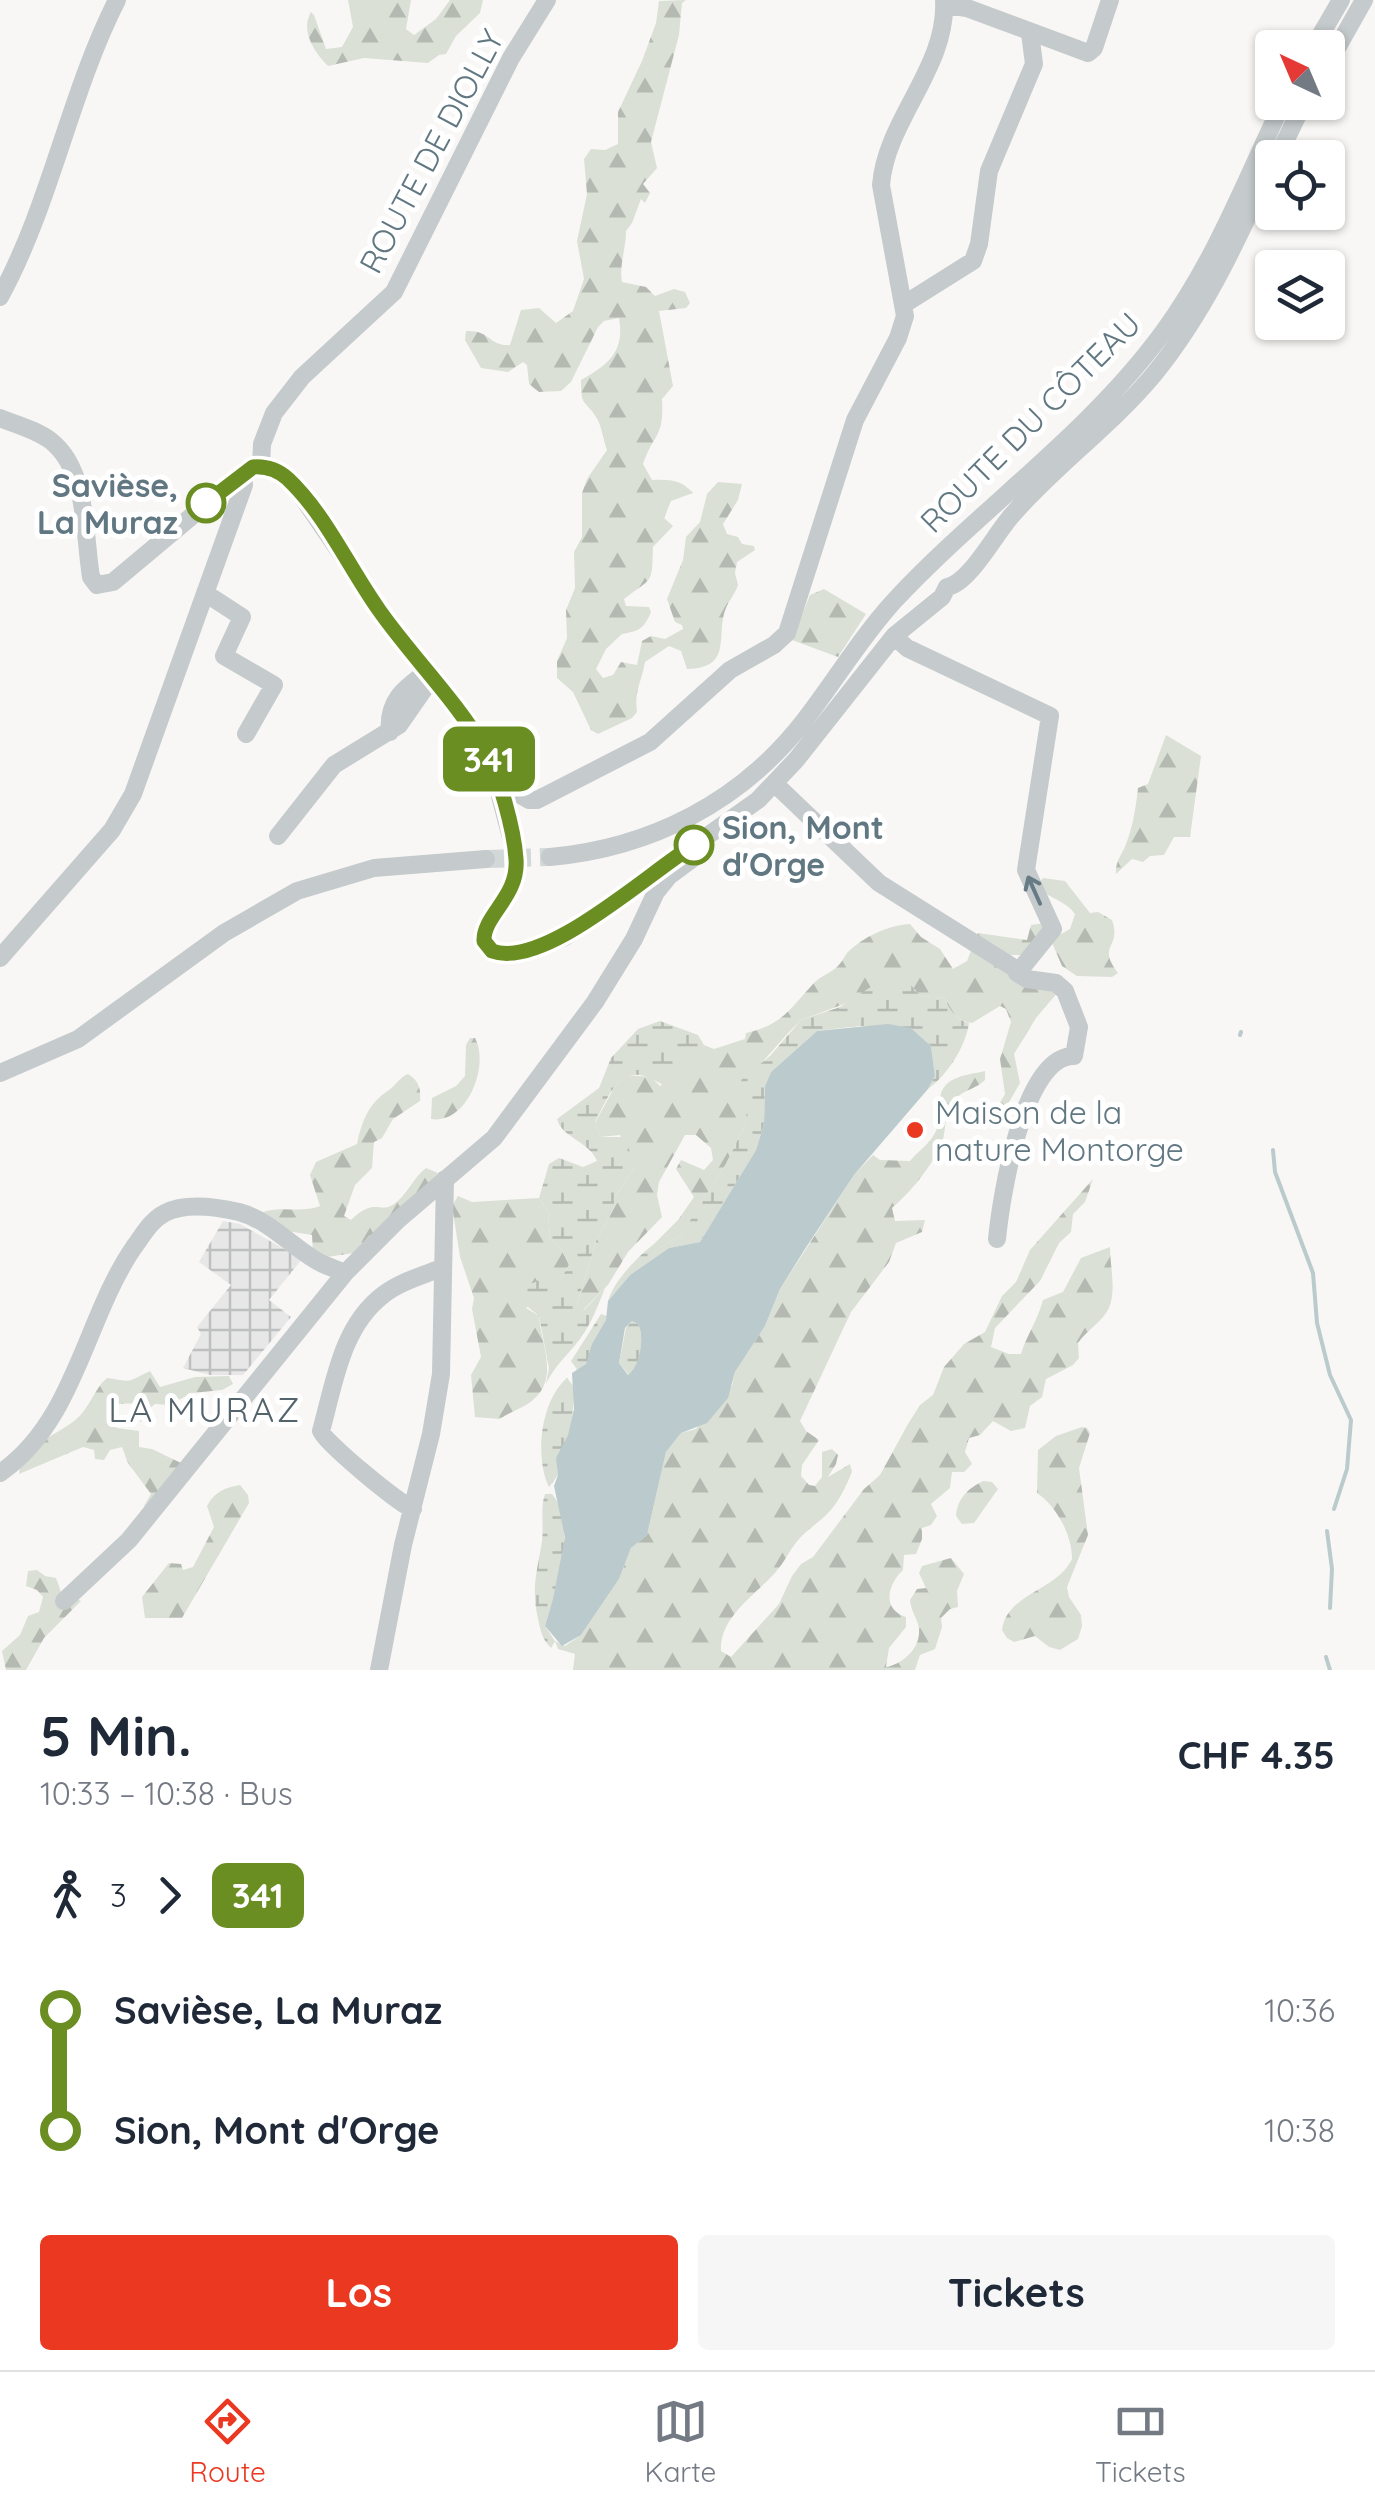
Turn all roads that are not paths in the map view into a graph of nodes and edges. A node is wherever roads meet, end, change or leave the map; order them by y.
1 (117, 0) edge
2 (547, 0) edge
3 (1110, 0) edge
4 (1341, 0) edge
5 (1364, 0) edge
6 (945, 3) edge
7 (1323, 30) edge
8 (1030, 33) junction
9 (1345, 34) edge
10 (1275, 120) edge
11 (1255, 201) edge
12 (0, 297) edge
13 (904, 305) junction
14 (0, 418) edge
15 (252, 469) junction
16 (926, 568) junction
17 (947, 587) junction
18 (205, 594) junction
19 (894, 636) junction
20 (428, 676) junction
21 (246, 734) dead end
22 (491, 762) junction
23 (775, 784) junction
24 (278, 836) dead end
25 (693, 846) junction
26 (550, 856) tunnel mouth
27 (486, 859) tunnel mouth
28 (0, 958) edge
29 (1018, 972) junction
30 (0, 1073) edge
31 (445, 1179) junction
32 (997, 1239) dead end
33 (441, 1268) junction
34 (345, 1273) junction
35 (0, 1473) edge
36 (413, 1509) junction
37 (64, 1601) dead end
38 (379, 1670) edge

1 - 12 street
2 - 15 street, ROUTE DE DIOLLY
3 - 8 street
4 - 7 street
5 - 9 street
6 - 8 street
6 - 13 street
8 - 13 street
10 - 16 street, ROUTE DU CÔTEAU
11 - 17 street
13 - 22 street
14 - 15 street
15 - 18 street, ROUTE DE DIOLLY
15 - 20 street
16 - 17 street
16 - 26 street, ROUTE DU CÔTEAU
17 - 19 street
18 - 21 street
18 - 28 street, ROUTE DE DIOLLY
19 - 23 street
29 -> 19 street
20 - 22 street
20 - 24 street
22 - 25 street
23 - 25 street
23 - 29 street
25 - 31 street
27 - 30 street
29 - 32 street
31 - 33 street
31 - 34 street
33 - 36 street
33 - 36 street
34 - 35 street
34 - 37 street
36 - 38 street

